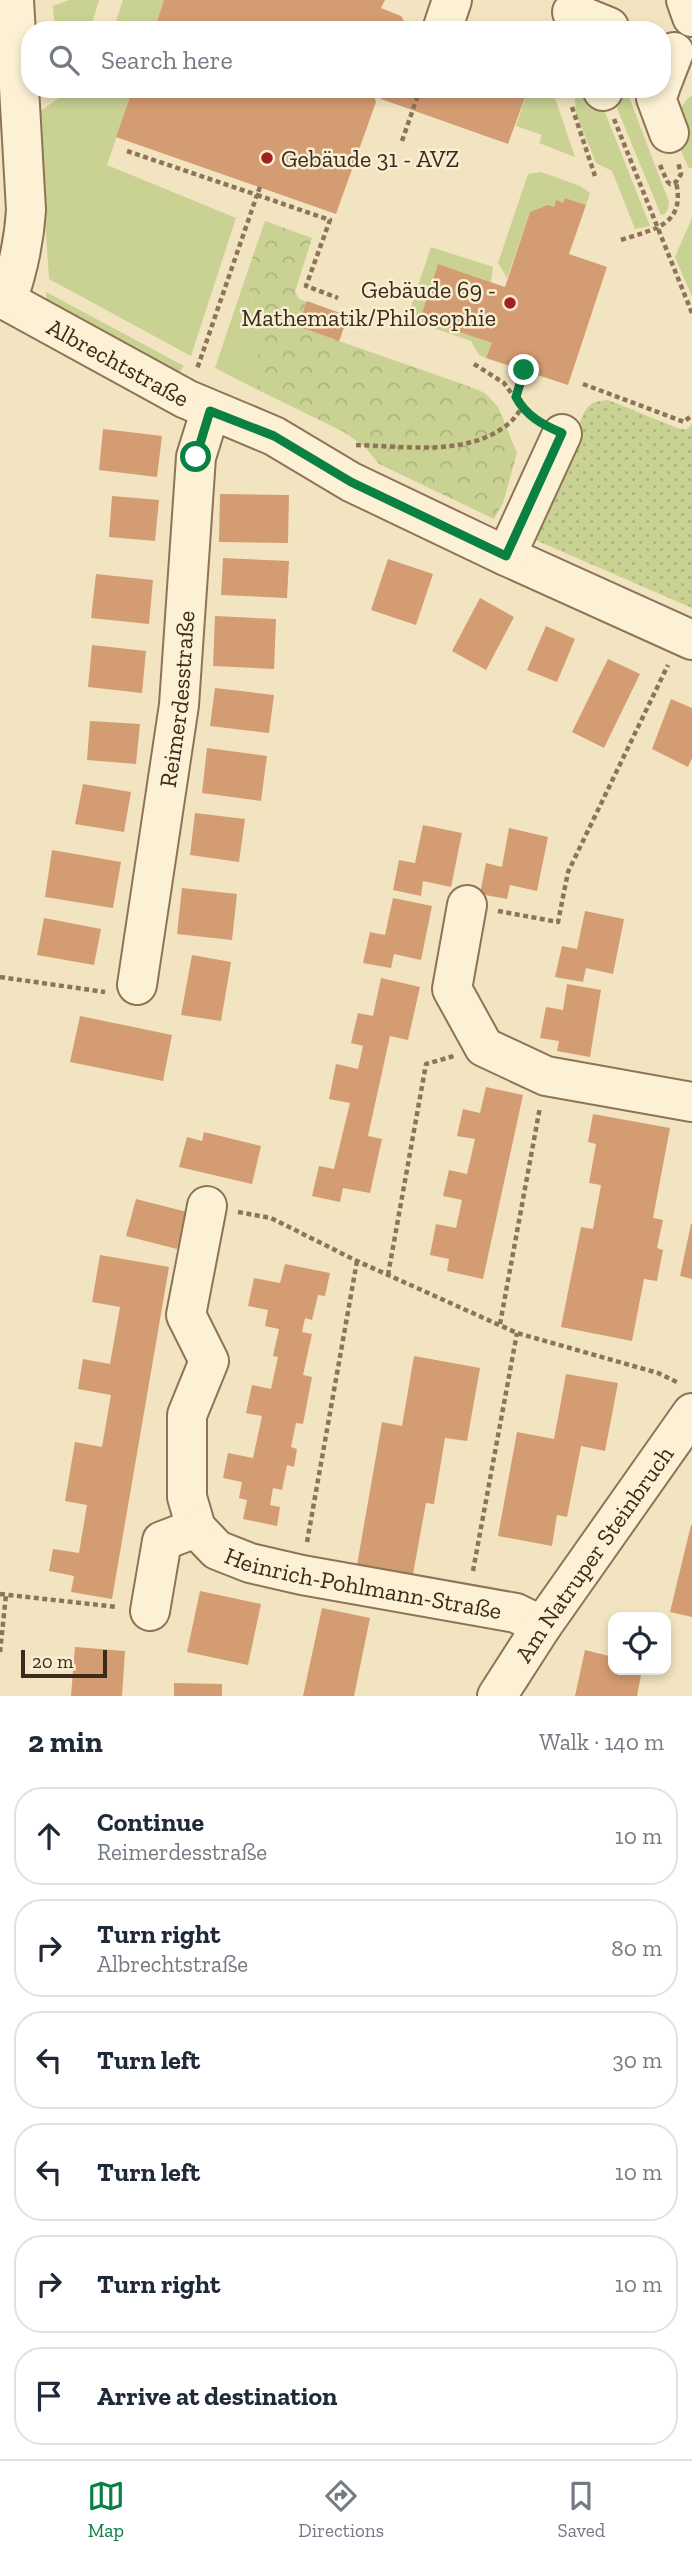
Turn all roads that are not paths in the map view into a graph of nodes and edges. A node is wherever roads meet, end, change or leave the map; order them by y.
1 (14, 0) edge
2 (452, 0) edge
3 (686, 0) edge
4 (692, 17) edge
5 (445, 21) edge
6 (656, 98) edge
7 (12, 122) edge
8 (669, 133) dead end
9 (4, 299) edge
10 (198, 405) junction
11 (562, 433) road end
12 (506, 556) junction
13 (687, 638) edge
14 (467, 905) road end
15 (136, 985) road end
16 (692, 1102) edge
17 (207, 1206) road end
18 (687, 1399) edge
19 (196, 1528) junction
20 (150, 1611) road end
21 (542, 1626) junction
22 (497, 1696) edge

1 - 7 street
2 - 5 street
3 - 4 street
6 - 8 street
7 - 9 street
9 - 10 street, Albrechtstraße
10 - 12 street, Albrechtstraße
10 - 15 street, Reimerdesstraße
11 - 12 street
12 - 13 street, Albrechtstraße
14 - 16 street
17 - 19 street, Heinrich-Pohlmann-Straße
18 - 21 street, Am Natruper Steinbruch
19 - 20 street
19 - 21 street, Heinrich-Pohlmann-Straße
21 - 22 street, Am Natruper Steinbruch

